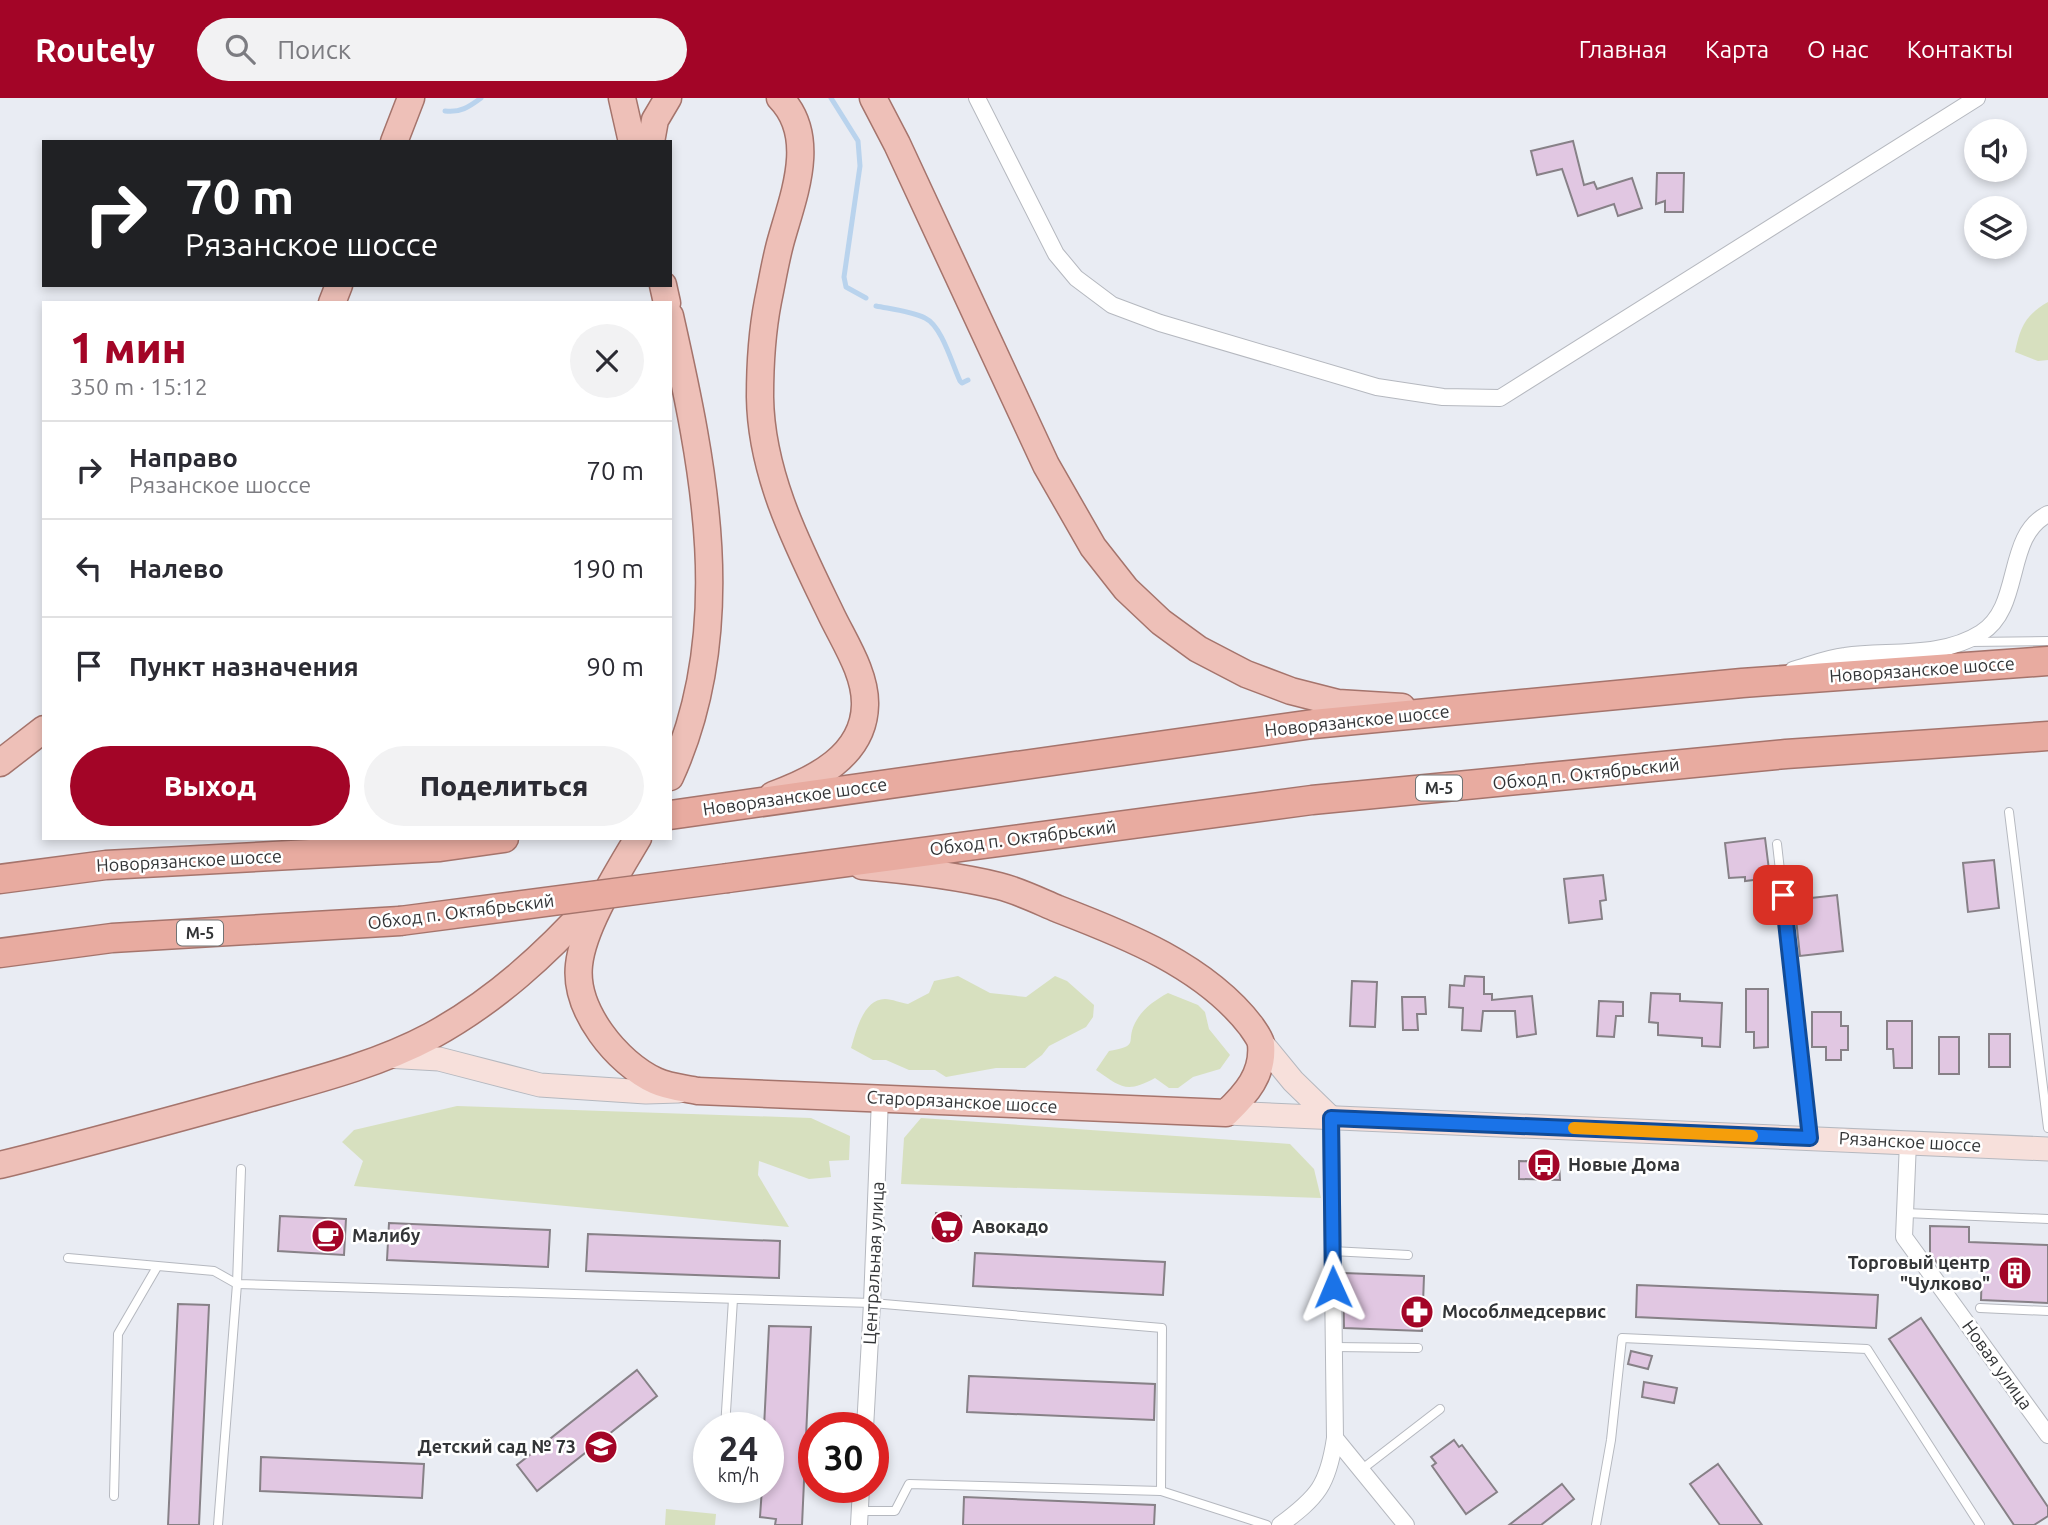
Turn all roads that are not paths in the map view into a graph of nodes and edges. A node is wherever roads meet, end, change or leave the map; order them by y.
1 (411, 98) edge
2 (622, 98) edge
3 (668, 98) edge
4 (780, 98) edge
5 (873, 98) edge
6 (977, 98) edge
7 (1977, 98) edge
8 (395, 140) edge
9 (632, 140) edge
10 (650, 140) edge
11 (672, 332) edge
12 (675, 356) edge
13 (2048, 514) edge
14 (2048, 641) edge
15 (1961, 642) junction
16 (2048, 661) edge
17 (1742, 684) junction
18 (1446, 710) junction
19 (42, 731) edge
20 (2048, 736) edge
21 (0, 763) edge
22 (672, 773) edge
23 (749, 803) junction
24 (2009, 812) dead end
25 (672, 815) edge
26 (490, 840) edge
27 (637, 840) edge
28 (1777, 844) dead end
29 (623, 864) junction
30 (832, 864) junction
31 (0, 879) edge
32 (0, 953) edge
33 (1261, 1042) junction
34 (385, 1056) junction
35 (698, 1091) junction
36 (880, 1098) junction
37 (1226, 1113) junction
38 (1331, 1118) junction
39 (2048, 1128) edge
40 (1810, 1138) junction
41 (1908, 1142) junction
42 (2048, 1149) edge
43 (0, 1165) edge
44 (241, 1169) dead end
45 (1905, 1213) junction
46 (2048, 1219) edge
47 (1332, 1251) junction
48 (1408, 1255) dead end
49 (68, 1258) dead end
50 (157, 1267) junction
51 (237, 1284) junction
52 (733, 1299) junction
53 (872, 1303) junction
54 (1980, 1308) dead end
55 (2048, 1311) edge
56 (1334, 1347) junction
57 (1418, 1348) dead end
58 (1440, 1409) dead end
59 (726, 1412) edge
60 (865, 1412) edge
61 (2048, 1435) edge
62 (1335, 1438) junction
63 (1361, 1470) junction
64 (1161, 1491) junction
65 (114, 1496) dead end
66 (859, 1518) edge
67 (218, 1525) edge
68 (1267, 1525) edge
69 (1280, 1525) edge
70 (1406, 1525) edge
71 (1596, 1525) edge
72 (1980, 1525) edge

1 - 8 main road
2 - 9 main road
3 - 10 main road
4 - 23 main road
5 - 18 main road
6 - 7 street
11 - 12 main road
12 - 22 main road
13 - 15 street
14 - 15 lane
15 - 17 street
16 - 17 highway, Новорязанское шоссе
17 - 18 highway, Новорязанское шоссе
18 - 23 highway, Новорязанское шоссе
19 - 21 main road
20 - 30 highway, Обход п. Октябрьский / М-5
23 - 25 highway, Новорязанское шоссе
24 - 39 lane
26 - 31 highway, Новорязанское шоссе
27 - 29 main road
28 - 40 lane
29 - 34 main road
29 - 35 main road, Старорязанское шоссе
30 - 32 highway, Обход п. Октябрьский / М-5, bridge
30 - 33 main road
33 - 37 main road
33 - 38 main road
34 - 35 main road
34 - 43 main road
35 - 36 main road, Старорязанское шоссе
36 - 37 main road, Старорязанское шоссе
36 - 53 street, Центральная улица
37 - 38 main road, Рязанское шоссе
38 - 40 main road, Рязанское шоссе
38 - 47 street
40 - 41 main road, Рязанское шоссе
41 - 42 main road, Рязанское шоссе
41 - 45 street, Новая улица
44 - 51 lane
45 - 46 lane
45 - 61 street, Новая улица
47 - 48 lane
47 - 56 street
49 - 50 lane
50 - 51 lane
50 - 65 lane
51 - 52 lane
51 - 67 lane
52 - 53 lane
52 - 59 lane
53 - 60 street, Центральная улица
53 - 64 lane
54 - 55 lane
56 - 57 lane
56 - 62 street
58 - 63 lane
62 - 63 street
62 - 69 street
63 - 70 street
64 - 66 lane
64 - 68 lane
71 - 72 lane

